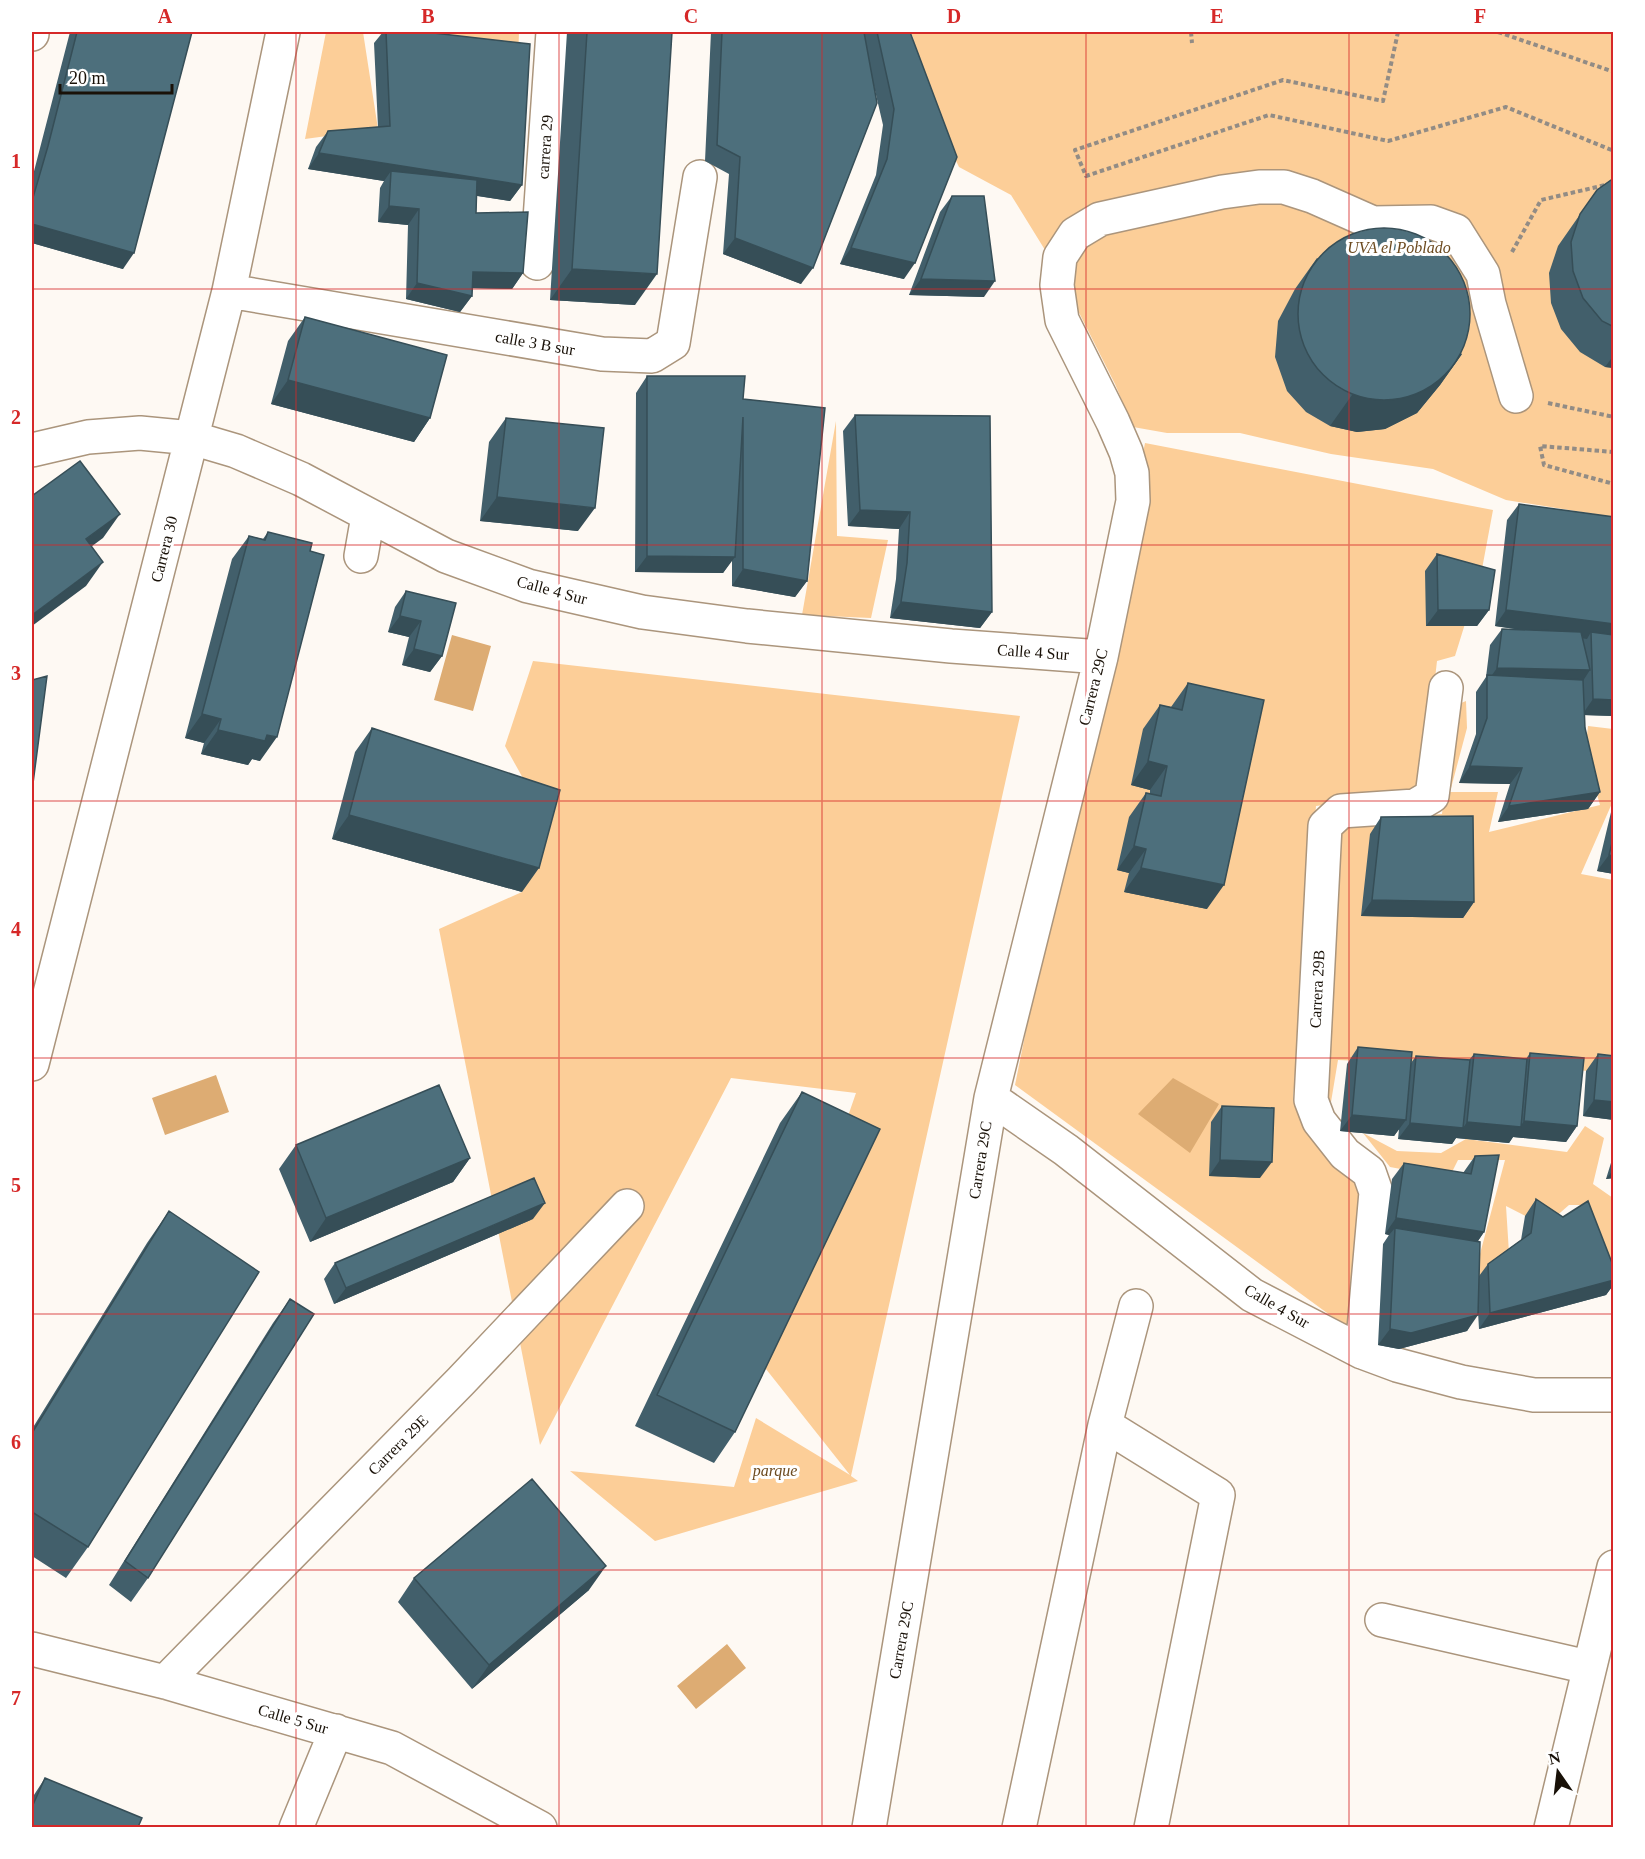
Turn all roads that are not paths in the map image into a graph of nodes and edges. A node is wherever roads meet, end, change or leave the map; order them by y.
1 (283, 32) edge
2 (553, 32) edge
3 (700, 177) dead end
4 (537, 262) dead end
5 (229, 291) junction
6 (1516, 396) road end
7 (192, 438) junction
8 (32, 450) edge
9 (368, 516) junction
10 (361, 556) dead end
11 (1101, 657) junction
12 (1446, 687) dead end
13 (32, 1064) edge
14 (991, 1098) junction
15 (627, 1206) dead end
16 (1136, 1306) dead end
17 (1362, 1353) junction
18 (1614, 1395) edge
19 (1105, 1425) junction
20 (1614, 1567) edge
21 (1382, 1620) dead end
22 (32, 1649) edge
23 (1588, 1667) junction
24 (165, 1682) junction
25 (336, 1731) junction
26 (296, 1827) edge
27 (540, 1827) edge
28 (869, 1827) edge
29 (1019, 1827) edge
30 (1151, 1827) edge
31 (1551, 1827) edge

1 - 5 street, Carrera 30
2 - 4 street, carrera 29
3 - 5 street, calle 3 B sur
5 - 7 street, Carrera 30
6 - 11 street, Carrera 29C
7 - 8 street, Calle 4 Sur
7 - 9 street, Calle 4 Sur
7 - 13 street, Carrera 30
9 - 10 street
9 - 11 street, Calle 4 Sur
11 - 14 street, Carrera 29C
12 - 17 street, Carrera 29B
14 - 17 street, Calle 4 Sur
14 - 28 street, Carrera 29C
15 - 24 street, Carrera 29E
16 - 19 street
17 - 18 street, Calle 4 Sur
19 - 29 street
19 - 30 street
20 - 23 street
21 - 23 street
22 - 24 street, Calle 5 Sur
23 - 31 street
24 - 25 street, Calle 5 Sur
25 - 26 street
25 - 27 street, Calle 5 Sur

